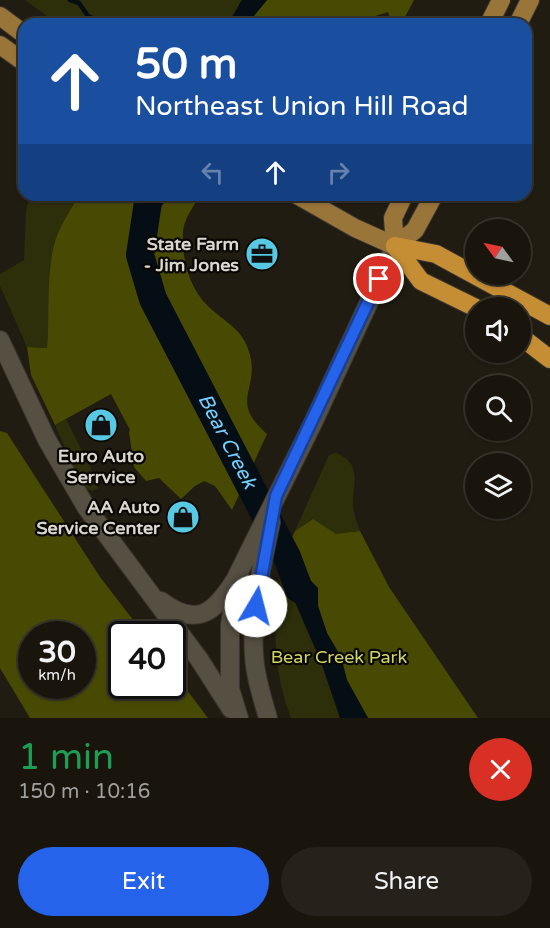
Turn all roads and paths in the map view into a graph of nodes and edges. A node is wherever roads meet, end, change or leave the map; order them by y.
1 (501, 0) edge
2 (530, 0) edge
3 (0, 16) edge
4 (492, 18) edge
5 (521, 18) edge
6 (18, 30) edge
7 (0, 45) edge
8 (18, 58) edge
9 (308, 201) edge
10 (401, 201) edge
11 (431, 201) edge
12 (395, 246) junction
13 (465, 303) edge
14 (550, 316) edge
15 (531, 339) edge
16 (0, 340) edge
17 (531, 343) edge
18 (550, 348) edge
19 (550, 358) edge
20 (276, 496) junction
21 (237, 576) junction
22 (149, 593) junction
23 (238, 718) edge
24 (268, 718) edge

1 - 4 main road
2 - 5 main road
3 - 6 main road
7 - 8 main road
9 - 12 main road
10 - 12 main road
11 - 12 main road
12 - 13 highway
12 - 14 highway
12 - 20 street
15 - 18 highway
16 - 22 street
17 - 19 highway
20 - 21 street
20 - 24 street
21 - 22 street
21 - 23 street
22 - 23 street

